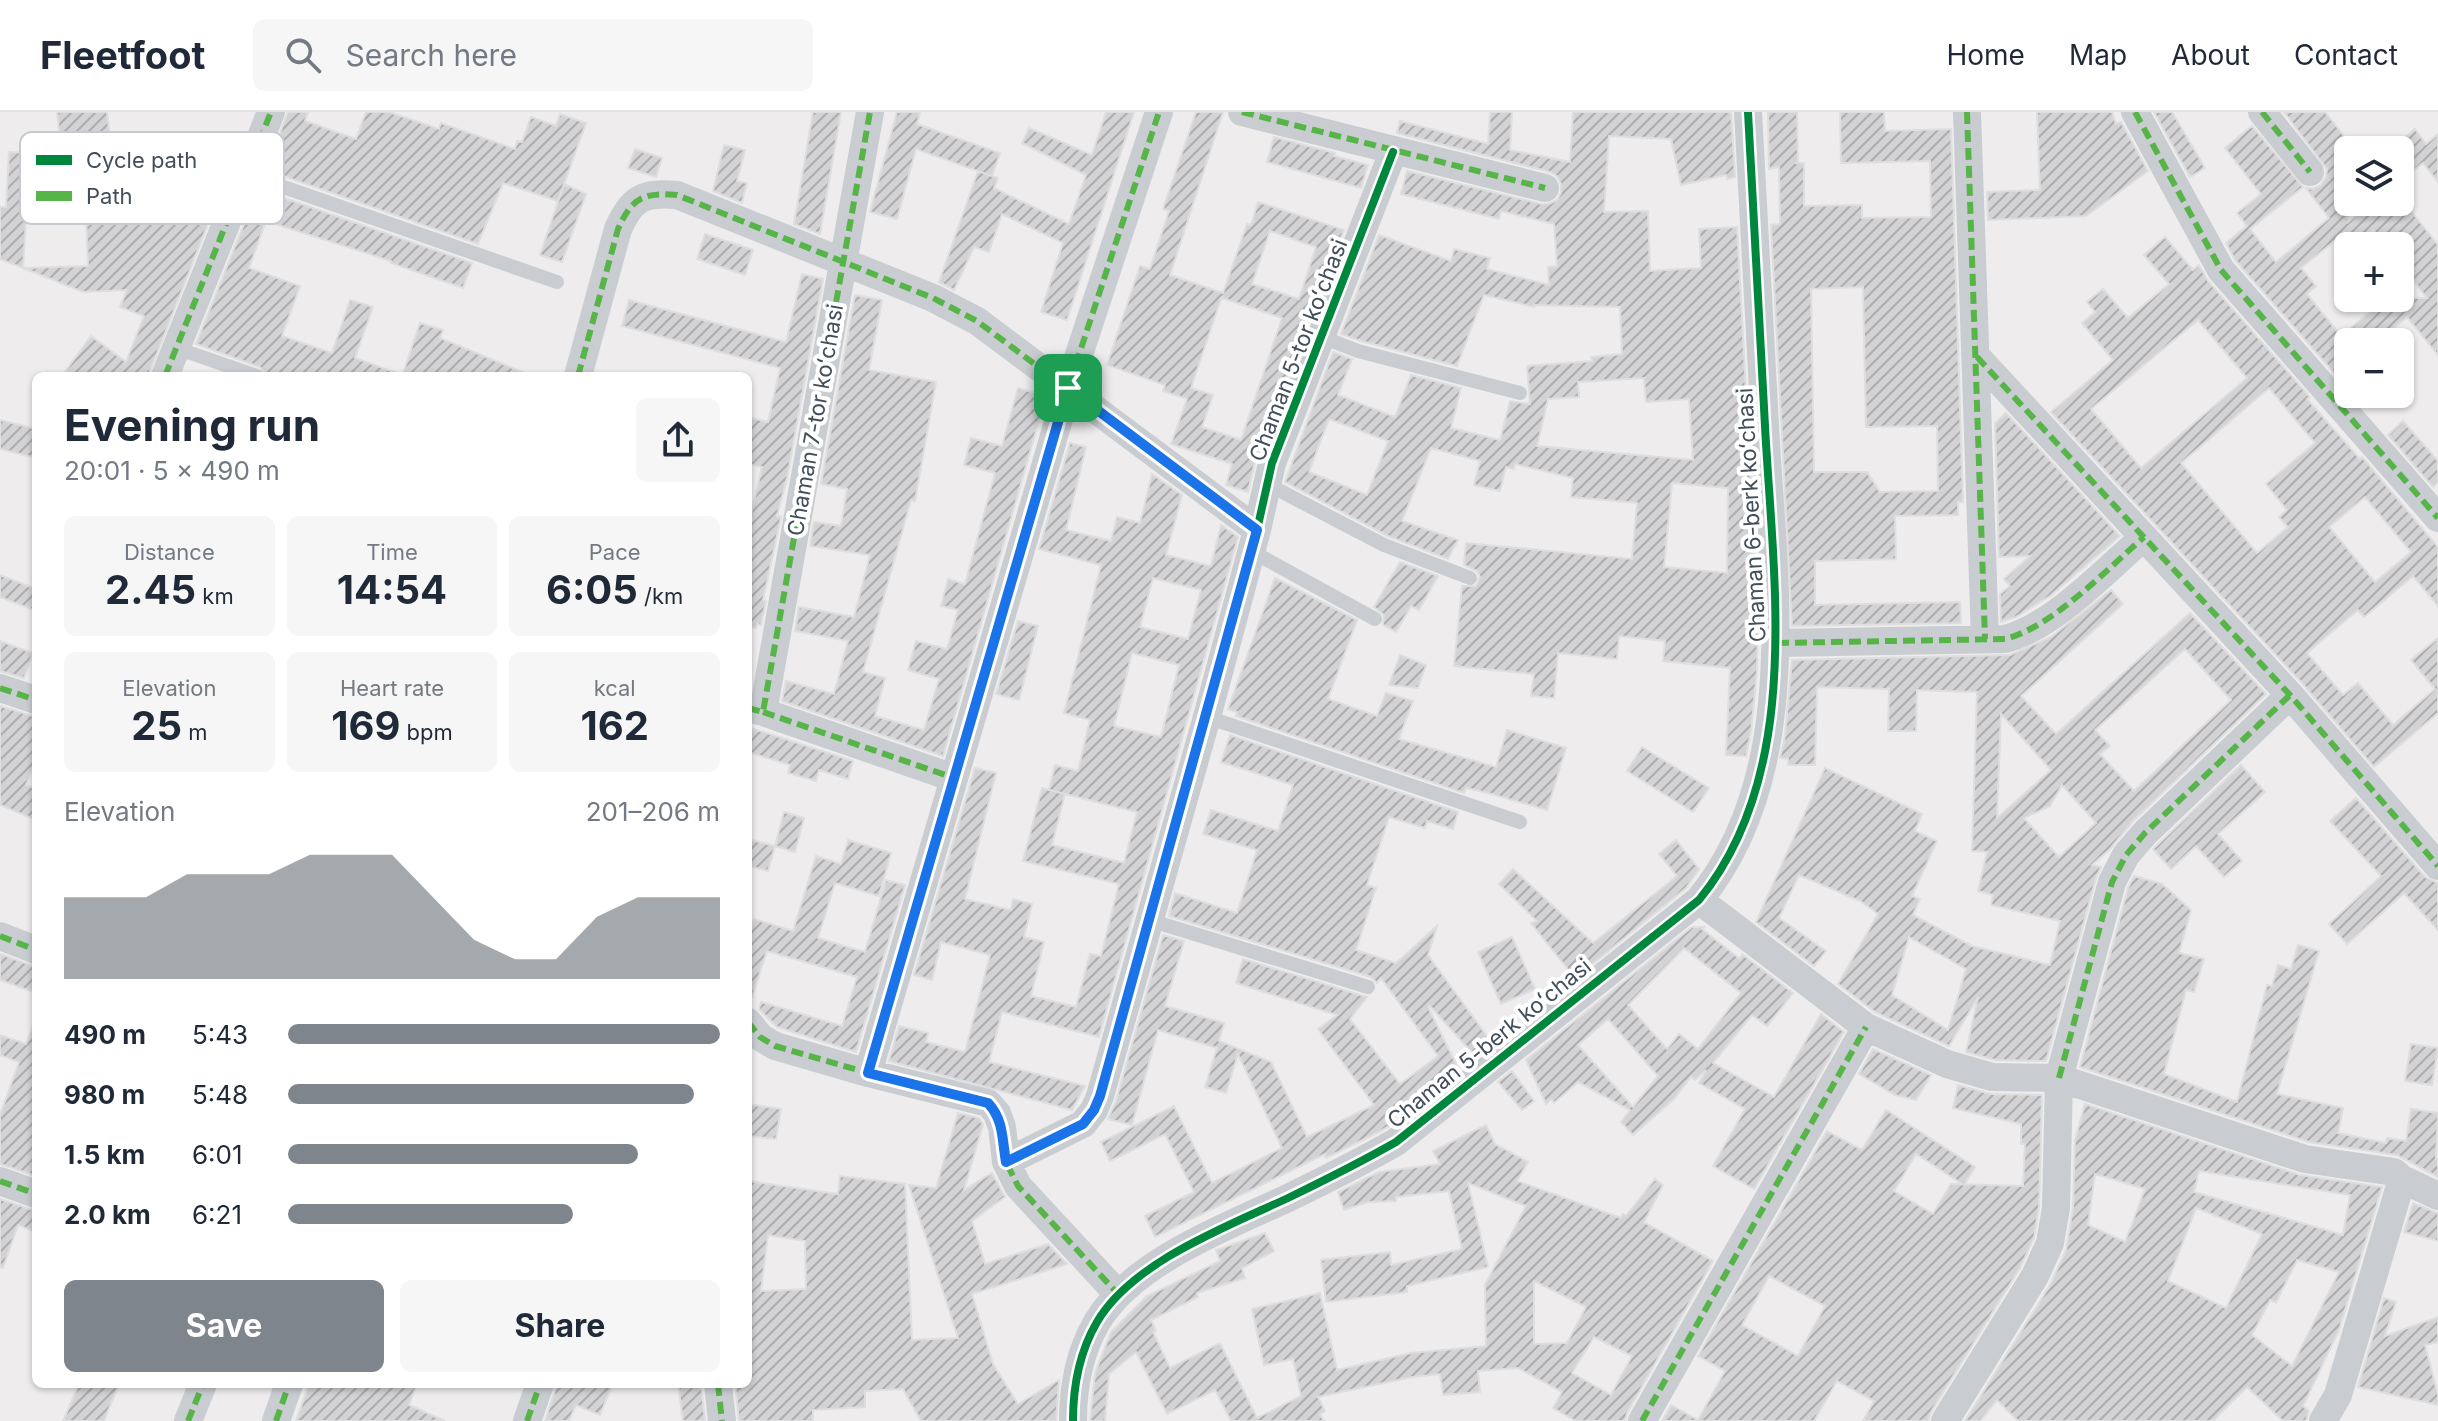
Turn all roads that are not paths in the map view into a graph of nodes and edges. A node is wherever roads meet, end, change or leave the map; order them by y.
1 (271, 112) edge
2 (870, 112) edge
3 (1159, 112) edge
4 (1242, 112) edge
5 (1748, 112) edge
6 (1967, 112) edge
7 (2135, 112) edge
8 (2262, 112) edge
9 (263, 132) edge
10 (1393, 152) junction
11 (2310, 172) dead end
12 (284, 187) edge
13 (1545, 188) dead end
14 (226, 224) edge
15 (843, 261) junction
16 (557, 282) dead end
17 (1322, 337) junction
18 (176, 348) junction
19 (1977, 357) junction
20 (167, 372) edge
21 (245, 372) edge
22 (579, 372) edge
23 (1068, 388) junction
24 (1520, 393) dead end
25 (1267, 484) junction
26 (2438, 518) edge
27 (2144, 537) junction
28 (1254, 541) junction
29 (1470, 578) dead end
30 (1375, 619) dead end
31 (1985, 639) junction
32 (1777, 643) junction
33 (0, 688) edge
34 (2290, 695) junction
35 (32, 700) edge
36 (755, 710) edge
37 (1207, 717) junction
38 (954, 778) junction
39 (1520, 822) dead end
40 (2438, 866) edge
41 (1699, 900) junction
42 (1149, 920) junction
43 (0, 936) edge
44 (32, 948) edge
45 (1368, 987) dead end
46 (752, 1026) edge
47 (1866, 1027) junction
48 (868, 1073) junction
49 (2059, 1078) junction
50 (1006, 1162) junction
51 (2402, 1179) junction
52 (0, 1181) edge
53 (32, 1193) edge
54 (2438, 1196) edge
55 (1118, 1294) junction
56 (201, 1388) edge
57 (288, 1388) edge
58 (539, 1388) edge
59 (718, 1388) edge
60 (188, 1421) edge
61 (276, 1421) edge
62 (527, 1421) edge
63 (722, 1421) edge
64 (1073, 1421) edge
65 (1642, 1421) edge
66 (1945, 1421) edge
67 (2323, 1421) edge

1 - 9 street
2 - 15 street, Chaman 7-tor koʻchasi
3 - 23 street
4 - 10 street
5 - 32 street, Chaman 6-berk koʻchasi
6 - 19 street
7 - 26 street
8 - 11 street
10 - 13 street
10 - 17 street, Chaman 5-tor koʻchasi
12 - 16 lane
14 - 18 street
15 - 22 street
15 - 23 street
15 - 36 street, Chaman 7-tor koʻchasi
17 - 24 lane
17 - 25 street, Chaman 5-tor koʻchasi
18 - 20 street
18 - 21 lane
19 - 27 street
19 - 31 street
23 - 28 street
23 - 38 street
25 - 28 street, Chaman 5-tor koʻchasi
25 - 29 lane
27 - 31 street
27 - 34 street
28 - 30 lane
28 - 37 street, Chaman 5-tor koʻchasi
31 - 32 street
32 - 41 street, Chaman 6-berk koʻchasi
33 - 35 street
34 - 40 street
34 - 49 street
36 - 38 street
37 - 39 lane
37 - 42 street, Chaman 5-tor koʻchasi
38 - 48 street
41 - 47 street
41 - 55 street, Chaman 5-berk koʻchasi
42 - 45 lane
42 - 50 street, Chaman 5-tor koʻchasi
43 - 44 street
46 - 48 street
47 - 49 street
47 - 65 street
48 - 50 street
49 - 51 street
49 - 66 street
50 - 55 street
51 - 54 street
51 - 67 street
52 - 53 street
55 - 64 street, Chaman 5-berk koʻchasi
56 - 60 street
57 - 61 street
58 - 62 street
59 - 63 street

